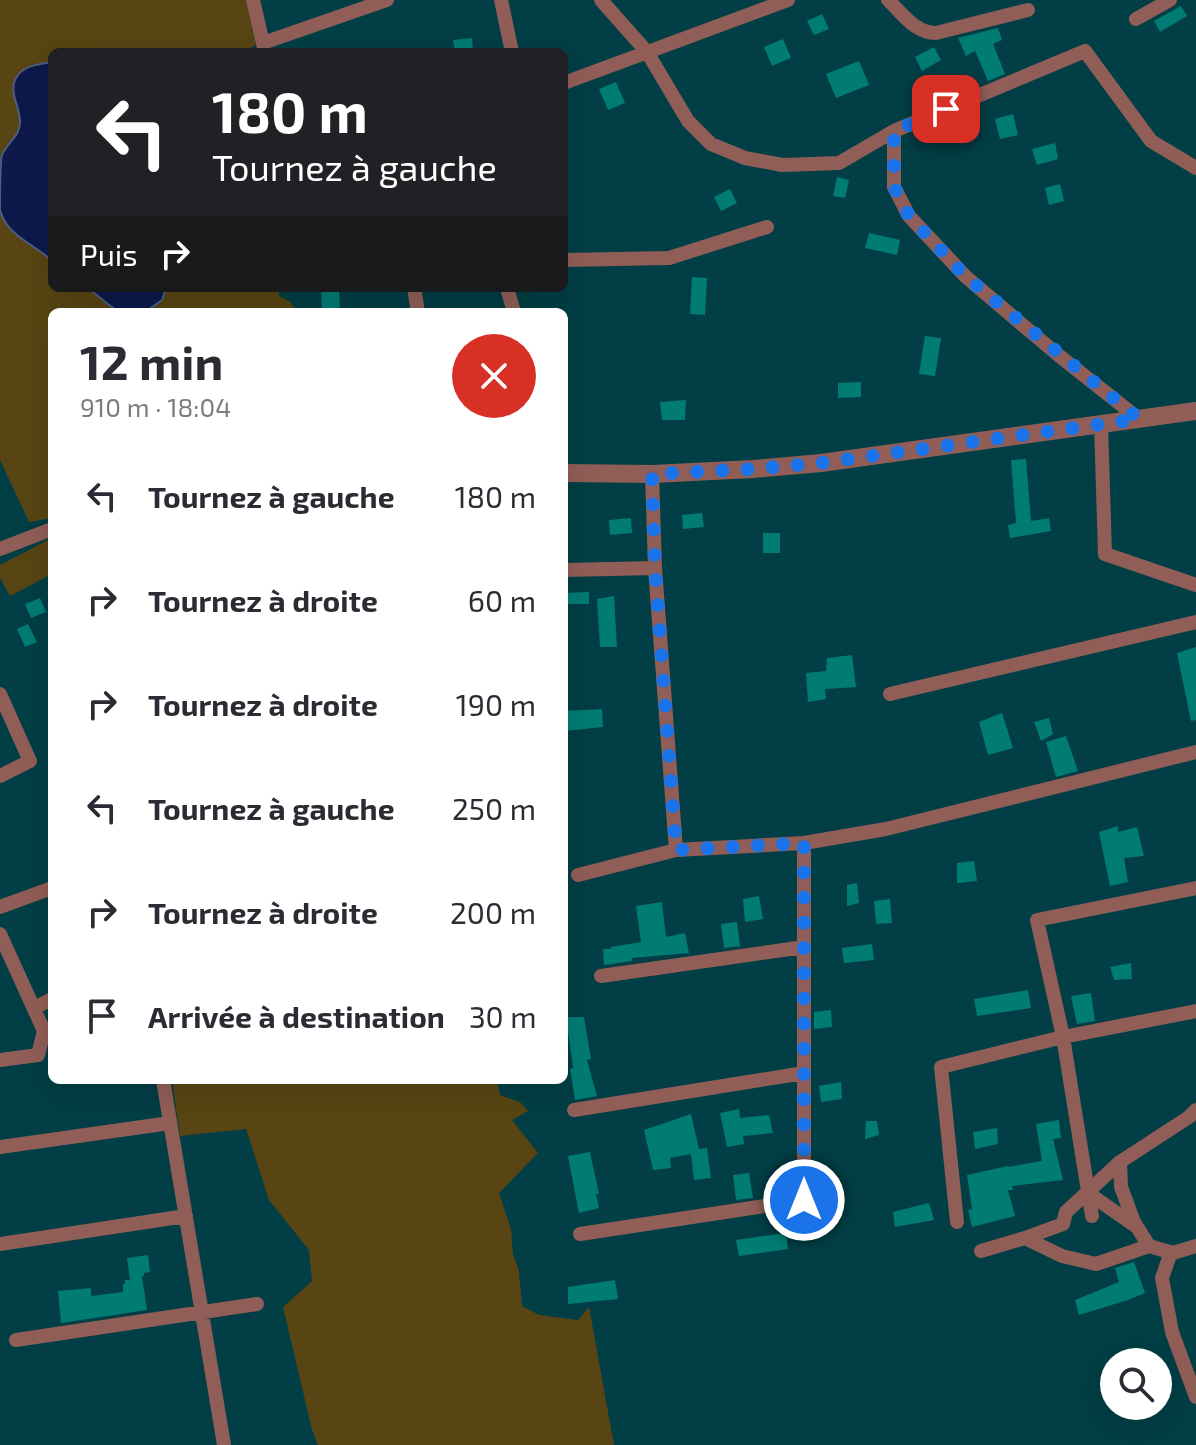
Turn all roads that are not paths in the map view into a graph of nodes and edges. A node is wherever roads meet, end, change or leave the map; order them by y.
1 (253, 0) edge
2 (387, 0) edge
3 (501, 0) edge
4 (601, 0) edge
5 (788, 0) edge
6 (888, 0) edge
7 (1170, 0) edge
8 (1028, 10) dead end
9 (1136, 19) dead end
10 (264, 48) edge
11 (511, 48) edge
12 (647, 52) junction
13 (568, 82) edge
14 (894, 131) junction
15 (1194, 166) edge
16 (767, 227) dead end
17 (568, 260) edge
18 (1196, 411) edge
19 (1139, 419) junction
20 (1101, 424) junction
21 (568, 473) edge
22 (652, 474) junction
23 (48, 531) edge
24 (0, 549) edge
25 (655, 568) junction
26 (568, 570) edge
27 (1196, 585) edge
28 (1196, 622) edge
29 (0, 694) edge
30 (890, 694) dead end
31 (1196, 752) edge
32 (0, 776) edge
33 (804, 843) junction
34 (676, 850) junction
35 (578, 875) dead end
36 (1196, 888) edge
37 (48, 889) edge
38 (0, 907) edge
39 (0, 934) edge
40 (804, 947) junction
41 (601, 976) dead end
42 (48, 1001) edge
43 (34, 1008) junction
44 (1196, 1011) edge
45 (1063, 1037) junction
46 (0, 1060) edge
47 (804, 1073) junction
48 (164, 1084) edge
49 (574, 1110) dead end
50 (1196, 1110) edge
51 (170, 1123) junction
52 (0, 1147) edge
53 (1120, 1162) junction
54 (1088, 1193) junction
55 (186, 1216) junction
56 (1092, 1216) dead end
57 (957, 1222) dead end
58 (1137, 1227) junction
59 (580, 1234) dead end
60 (1025, 1238) junction
61 (0, 1244) edge
62 (1149, 1246) junction
63 (1196, 1246) edge
64 (981, 1251) dead end
65 (1171, 1252) junction
66 (257, 1304) dead end
67 (202, 1314) junction
68 (16, 1340) dead end
69 (1196, 1397) edge
70 (224, 1445) edge

1 - 10 street
2 - 10 street
3 - 11 street
4 - 12 street
5 - 12 street
6 - 8 street
7 - 9 street
12 - 13 street
12 - 14 street
14 - 15 street
14 - 19 street
16 - 17 street
18 - 19 street
19 - 20 street
20 - 22 street
20 - 27 street
21 - 22 street
22 - 25 street
23 - 24 street
25 - 26 street
25 - 34 street
28 - 30 street
29 - 32 street
31 - 33 street
33 - 34 street
33 - 40 street
34 - 35 street
36 - 45 street
37 - 38 street
39 - 43 street
40 - 41 street
40 - 47 street
42 - 43 street
43 - 46 street
44 - 45 street
45 - 54 street
45 - 57 street
47 - 49 street
47 - 59 street
48 - 51 street
50 - 53 street
51 - 52 street
51 - 55 street
53 - 54 street
53 - 58 street
54 - 56 street
54 - 58 street
54 - 60 street
55 - 61 street
55 - 67 street
58 - 62 street
60 - 62 street
60 - 64 street
62 - 65 street
63 - 65 street
65 - 69 street
66 - 67 street
67 - 68 street
67 - 70 street

